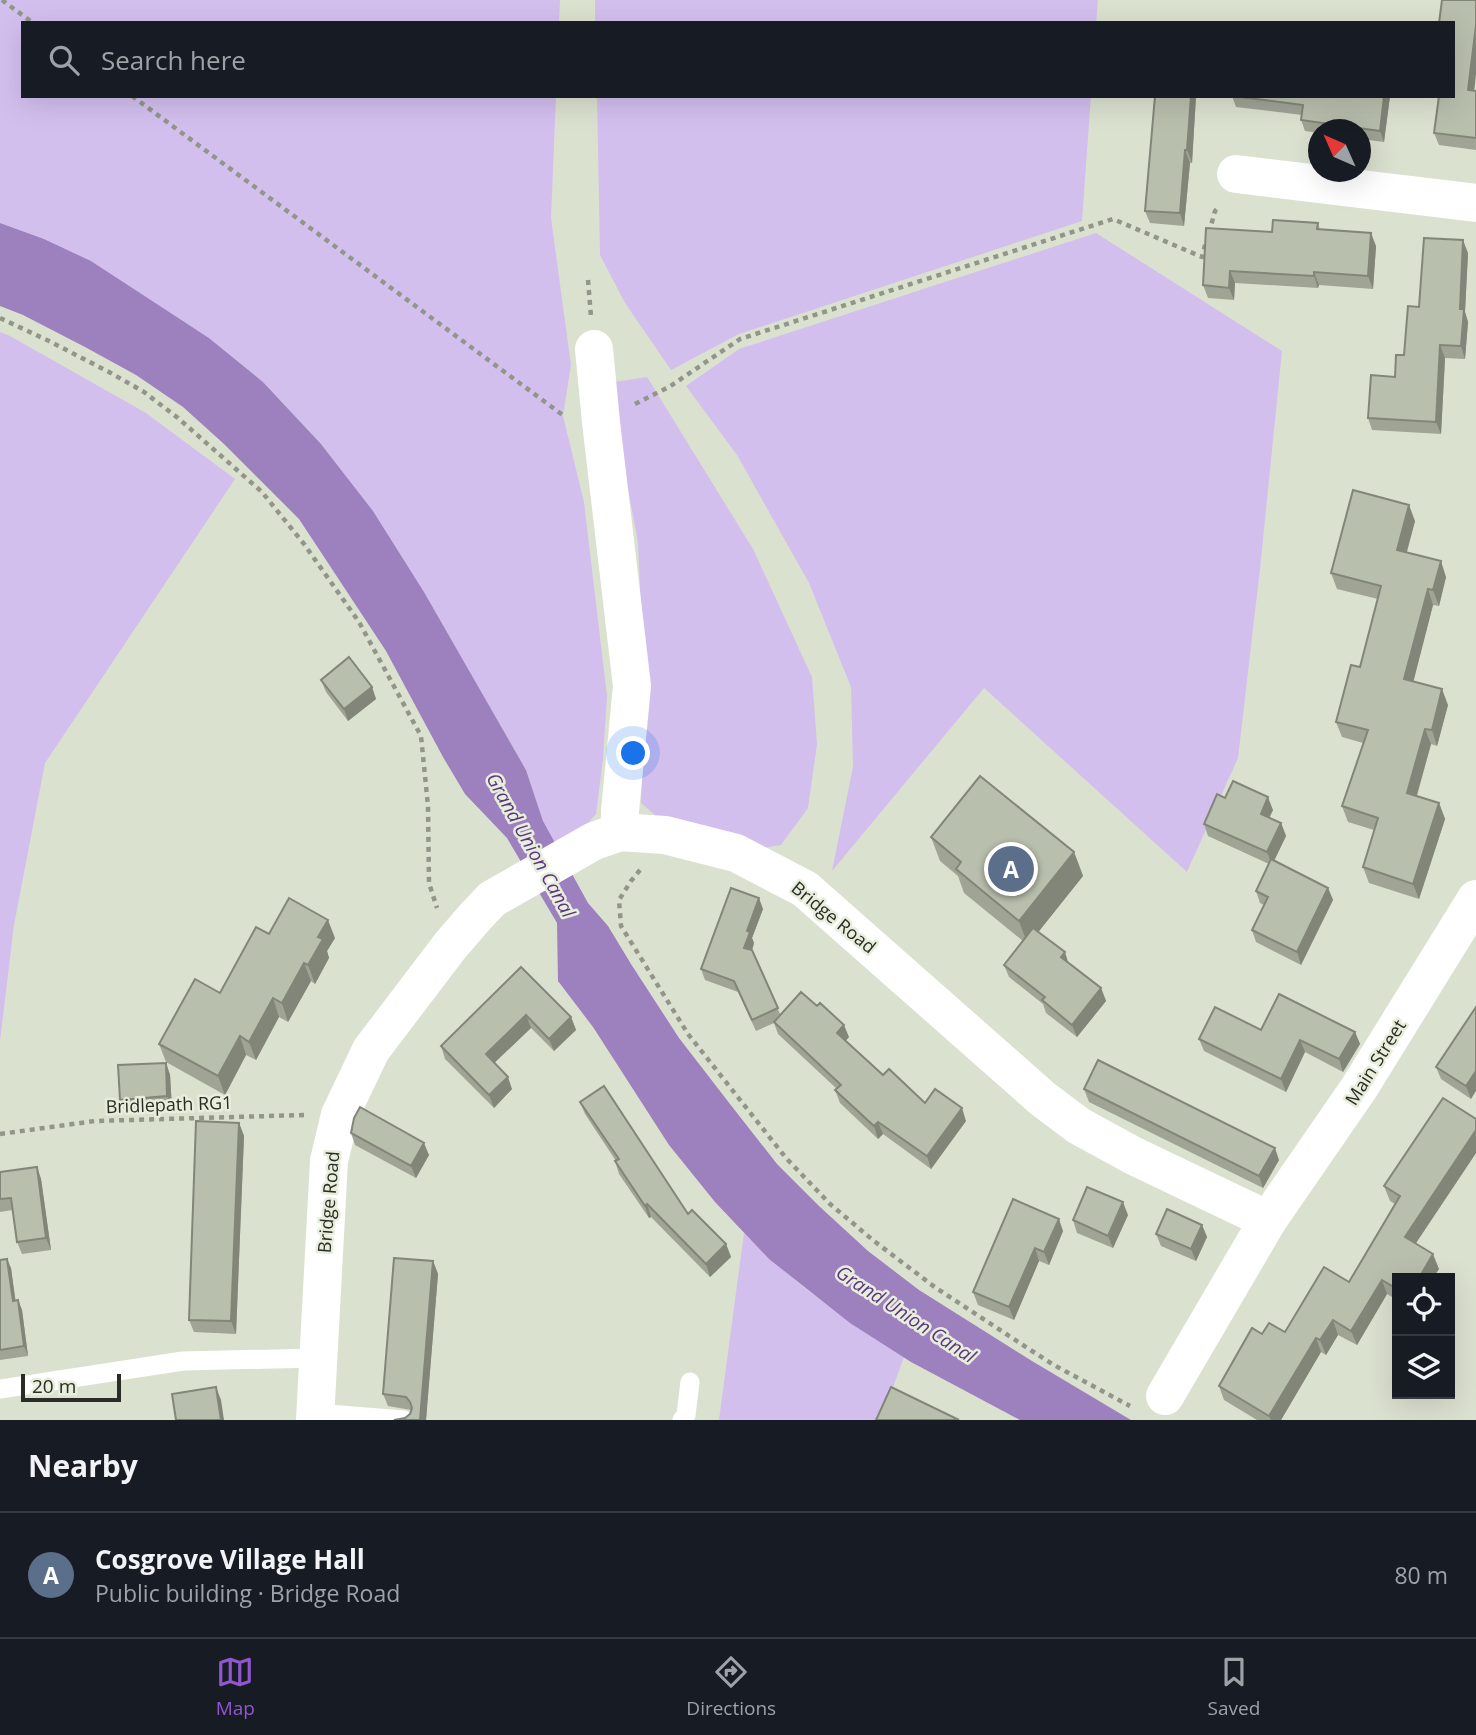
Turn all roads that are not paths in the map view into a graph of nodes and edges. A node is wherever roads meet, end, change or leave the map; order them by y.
1 (1243, 175) road end
2 (1476, 203) edge
3 (594, 349) dead end
4 (607, 836) junction
5 (1476, 899) edge
6 (1268, 1220) junction
7 (317, 1358) junction
8 (690, 1382) dead end
9 (0, 1389) edge
10 (1151, 1403) road end
11 (315, 1416) edge
12 (404, 1420) edge
13 (682, 1420) edge

1 - 2 street
3 - 4 street
4 - 6 street, Bridge Road
4 - 7 street, Bridge Road
5 - 6 street, Main Street
6 - 10 street, Main Street
7 - 9 lane
7 - 11 street, Bridge Road
8 - 13 lane
11 - 12 lane

